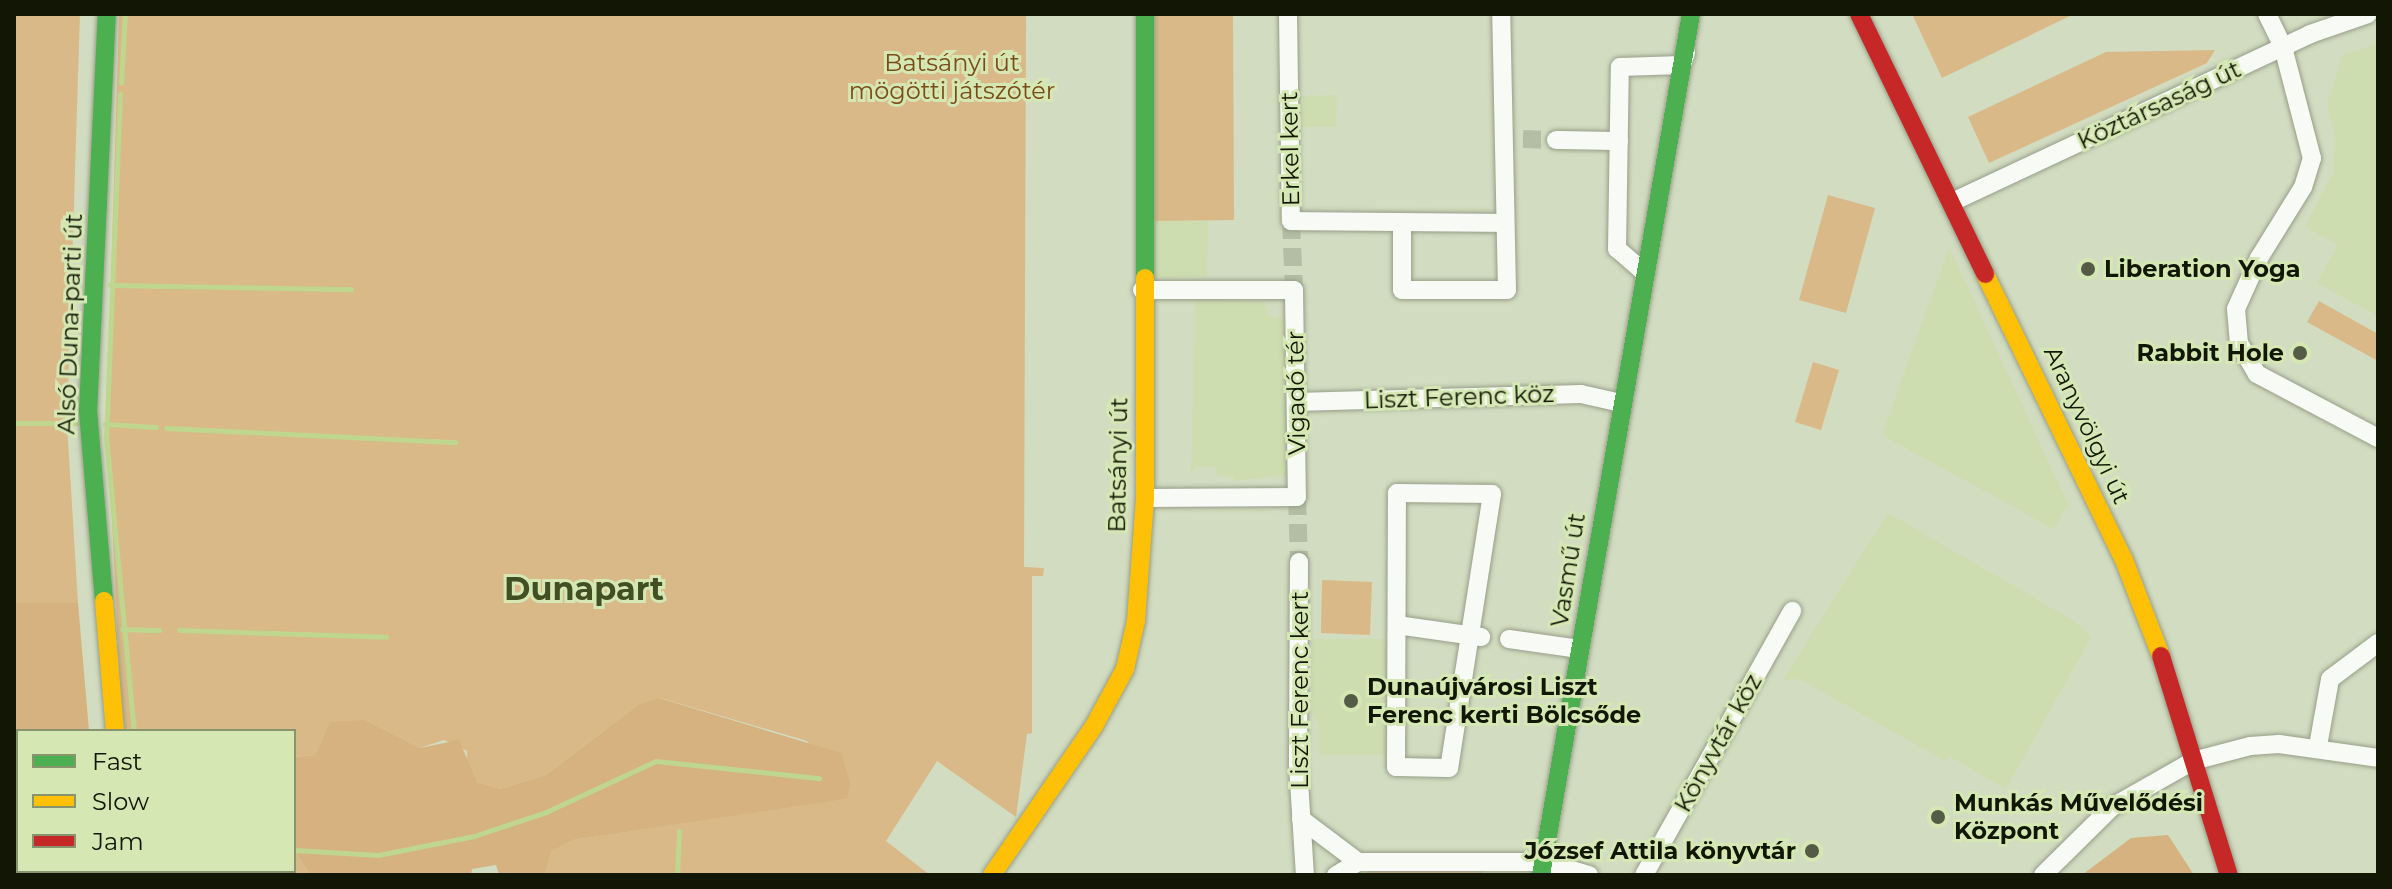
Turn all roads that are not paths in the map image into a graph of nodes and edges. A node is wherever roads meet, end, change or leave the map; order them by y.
1 (107, 14) edge
2 (1145, 14) edge
3 (1288, 14) edge
4 (1501, 14) edge
5 (1691, 14) edge
6 (1701, 14) edge
7 (1859, 14) edge
8 (2267, 14) edge
9 (2368, 14) edge
10 (2283, 47) junction
11 (1682, 65) junction
12 (1556, 140) tunnel mouth
13 (1619, 141) junction
14 (1952, 202) junction
15 (1402, 222) junction
16 (1505, 223) junction
17 (1645, 273) junction
18 (1142, 290) junction
19 (1296, 402) junction
20 (1621, 403) junction
21 (2378, 438) edge
22 (1145, 498) junction
23 (1299, 562) tunnel mouth
24 (1792, 611) dead end
25 (1397, 625) junction
26 (1475, 636) junction
27 (1509, 639) dead end
28 (2378, 643) edge
29 (1579, 649) junction
30 (115, 729) edge
31 (2318, 746) junction
32 (2378, 758) edge
33 (2193, 761) junction
34 (1301, 819) junction
35 (1358, 862) junction
36 (1543, 869) edge
37 (992, 875) edge
38 (1305, 875) edge
39 (1336, 875) edge
40 (1589, 875) edge
41 (1644, 875) edge
42 (2043, 875) edge
43 (2229, 875) edge

1 - 30 street, Alsó Duna-parti út
2 - 18 street, Batsányi út
3 - 15 street, Erkel kert
4 - 16 street
5 - 11 street, Vasmű út
6 - 11 street, Vasmű út
7 - 14 street, Aranyvölgyi út
8 - 10 street
9 - 10 street, Köztársaság út
10 - 14 street, Köztársaság út
10 - 21 street
11 - 13 street
11 - 17 street, Vasmű út
12 - 13 street
13 - 17 street
14 - 33 street, Aranyvölgyi út
15 - 16 street, Erkel kert
15 - 16 street
17 - 20 street, Vasmű út
18 - 19 street, Vigadó tér
18 - 22 street, Batsányi út
19 - 20 street, Liszt Ferenc köz
19 - 22 street, Vigadó tér
20 - 29 street, Vasmű út
22 - 37 street, Batsányi út
23 - 34 street, Liszt Ferenc kert
24 - 41 street, Könyvtár köz
25 - 26 street
25 - 26 street
25 - 26 street
27 - 29 street
28 - 31 street
29 - 36 street, Vasmű út
31 - 32 street
31 - 33 street
33 - 42 street
33 - 43 street, Aranyvölgyi út
34 - 35 street, Liszt Ferenc kert
34 - 38 street, Liszt Ferenc kert
35 - 36 street
35 - 39 street
36 - 40 street

